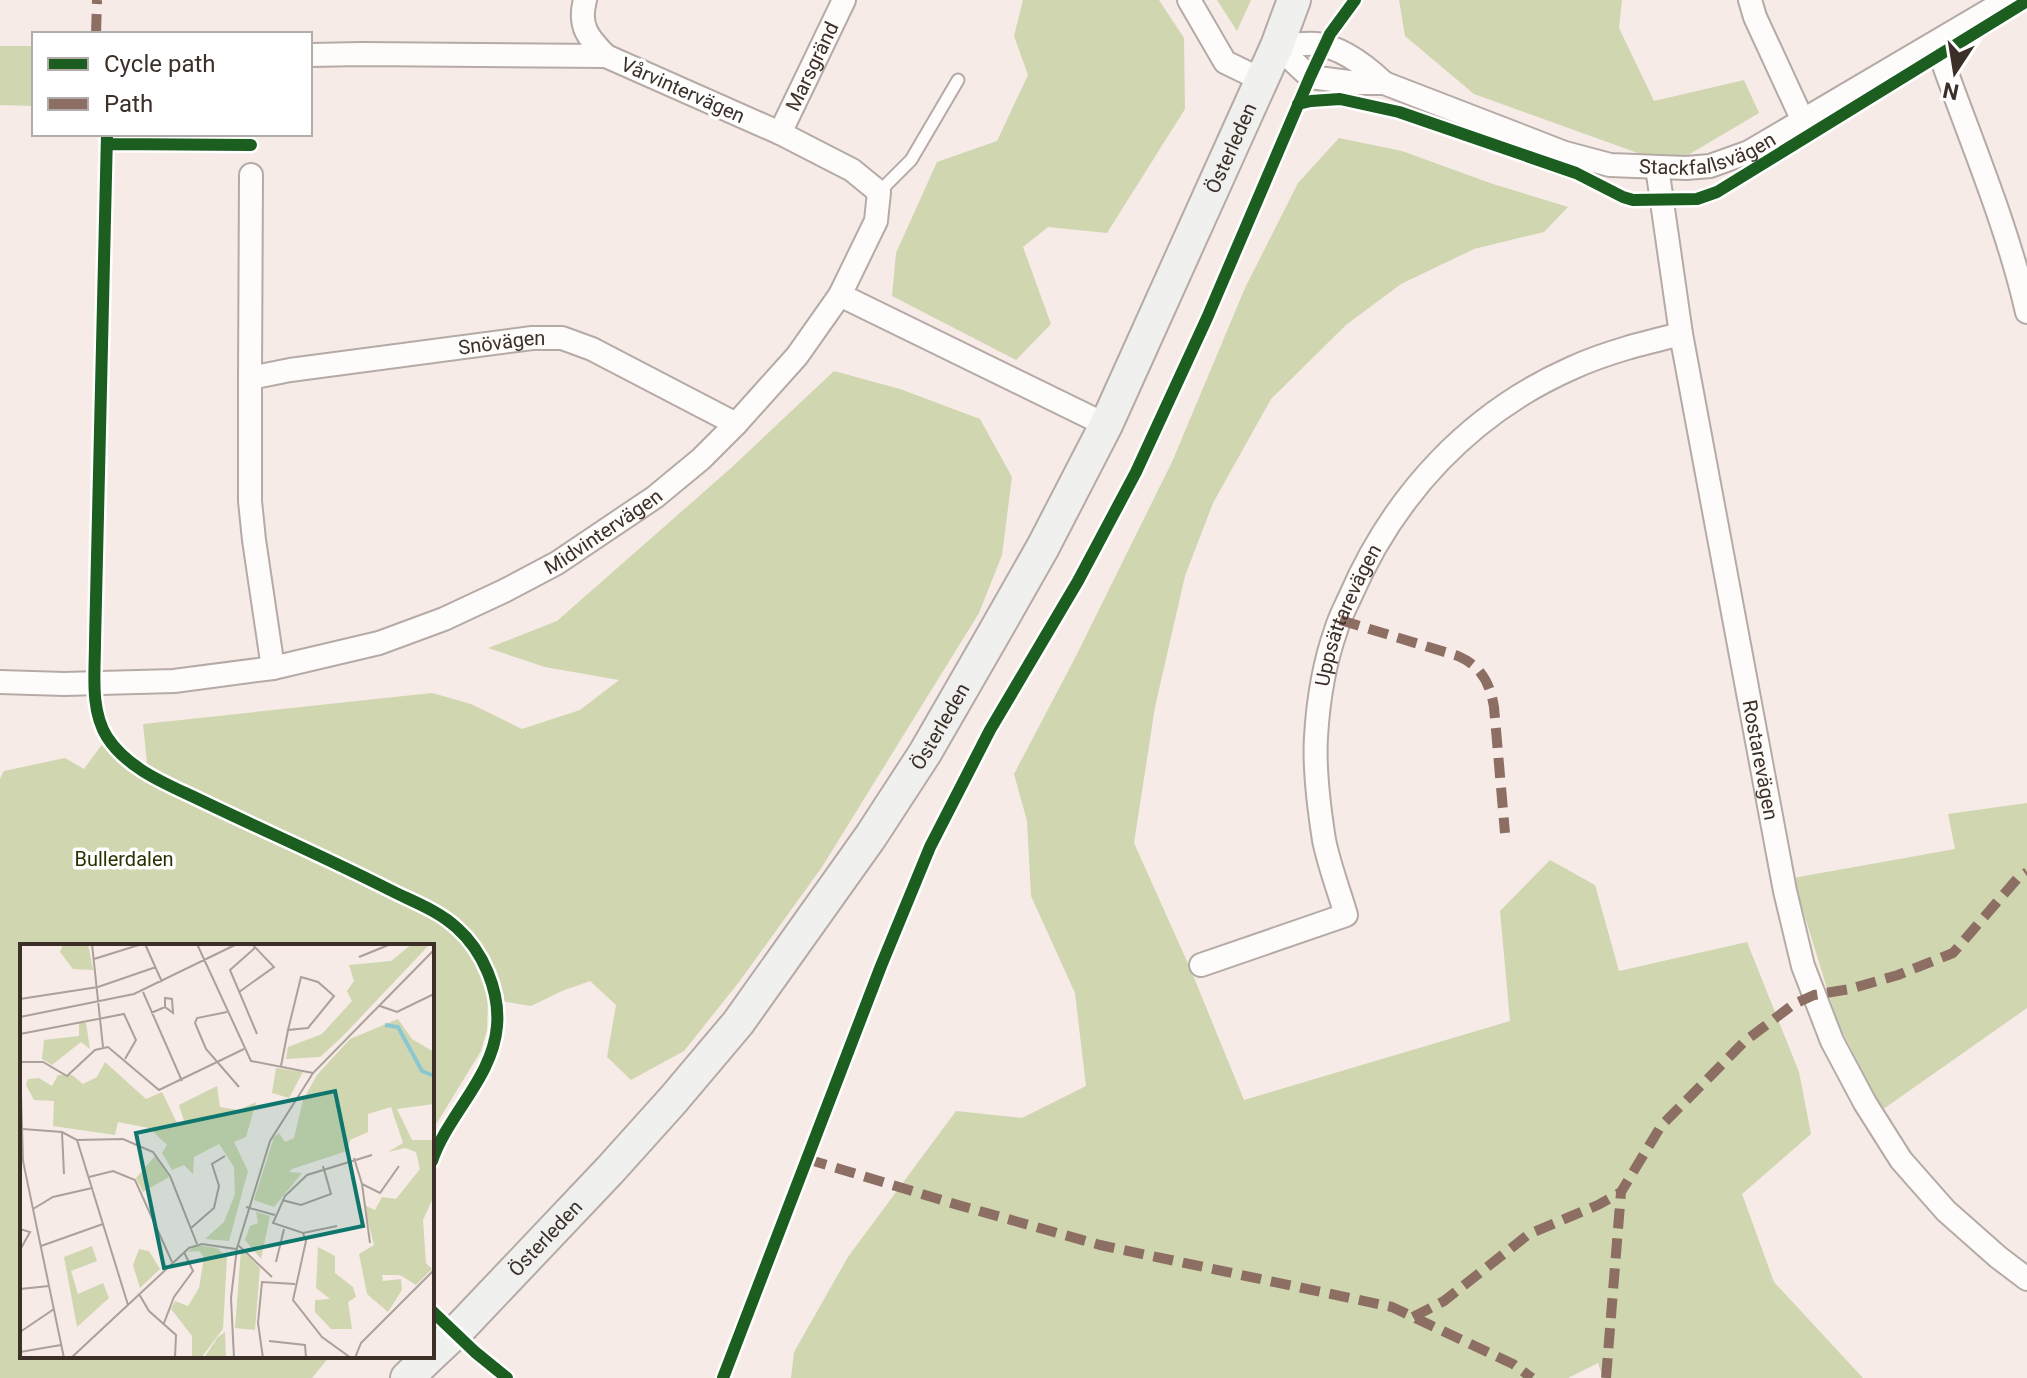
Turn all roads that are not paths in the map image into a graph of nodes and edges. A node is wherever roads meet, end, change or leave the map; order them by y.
1 (585, 0) edge
2 (844, 0) edge
3 (1189, 0) edge
4 (1294, 0) edge
5 (1750, 0) edge
6 (2007, 0) edge
7 (1936, 43) junction
8 (1277, 46) junction
9 (312, 55) edge
10 (606, 56) junction
11 (958, 80) dead end
12 (1262, 80) junction
13 (1384, 83) junction
14 (1803, 121) junction
15 (780, 133) junction
16 (1657, 167) junction
17 (251, 175) dead end
18 (879, 192) junction
19 (840, 295) junction
20 (2027, 312) edge
21 (1681, 334) junction
22 (250, 378) junction
23 (736, 424) junction
24 (1106, 425) junction
25 (273, 668) junction
26 (0, 682) edge
27 (1201, 965) dead end
28 (2027, 1279) edge
29 (434, 1352) edge
30 (428, 1358) edge
31 (407, 1378) edge

1 - 10 street
2 - 15 street, Marsgränd
3 - 12 street
4 - 8 main road, Österleden
5 - 14 street
6 - 7 street, Stackfallsvägen
7 - 14 street, Stackfallsvägen
7 - 20 street
8 - 12 main road, Österleden
8 - 13 street, Stackfallsvägen
8 - 13 street, Stackfallsvägen
9 - 10 street, Vårvintervägen
10 - 15 street, Vårvintervägen
11 - 18 lane
12 - 24 main road, Österleden
13 - 16 street, Stackfallsvägen
14 - 16 street, Stackfallsvägen
15 - 18 street, Vårvintervägen
16 - 21 street, Rostarevägen
17 - 22 street
18 - 19 street
19 - 23 street, Midvintervägen
19 - 24 street
21 - 27 street, Uppsättarevägen
21 - 28 street, Rostarevägen
22 - 23 street, Snövägen
22 - 25 street
23 - 25 street, Midvintervägen
24 - 29 main road, Österleden
25 - 26 street, Midvintervägen
30 - 31 main road, Österleden

